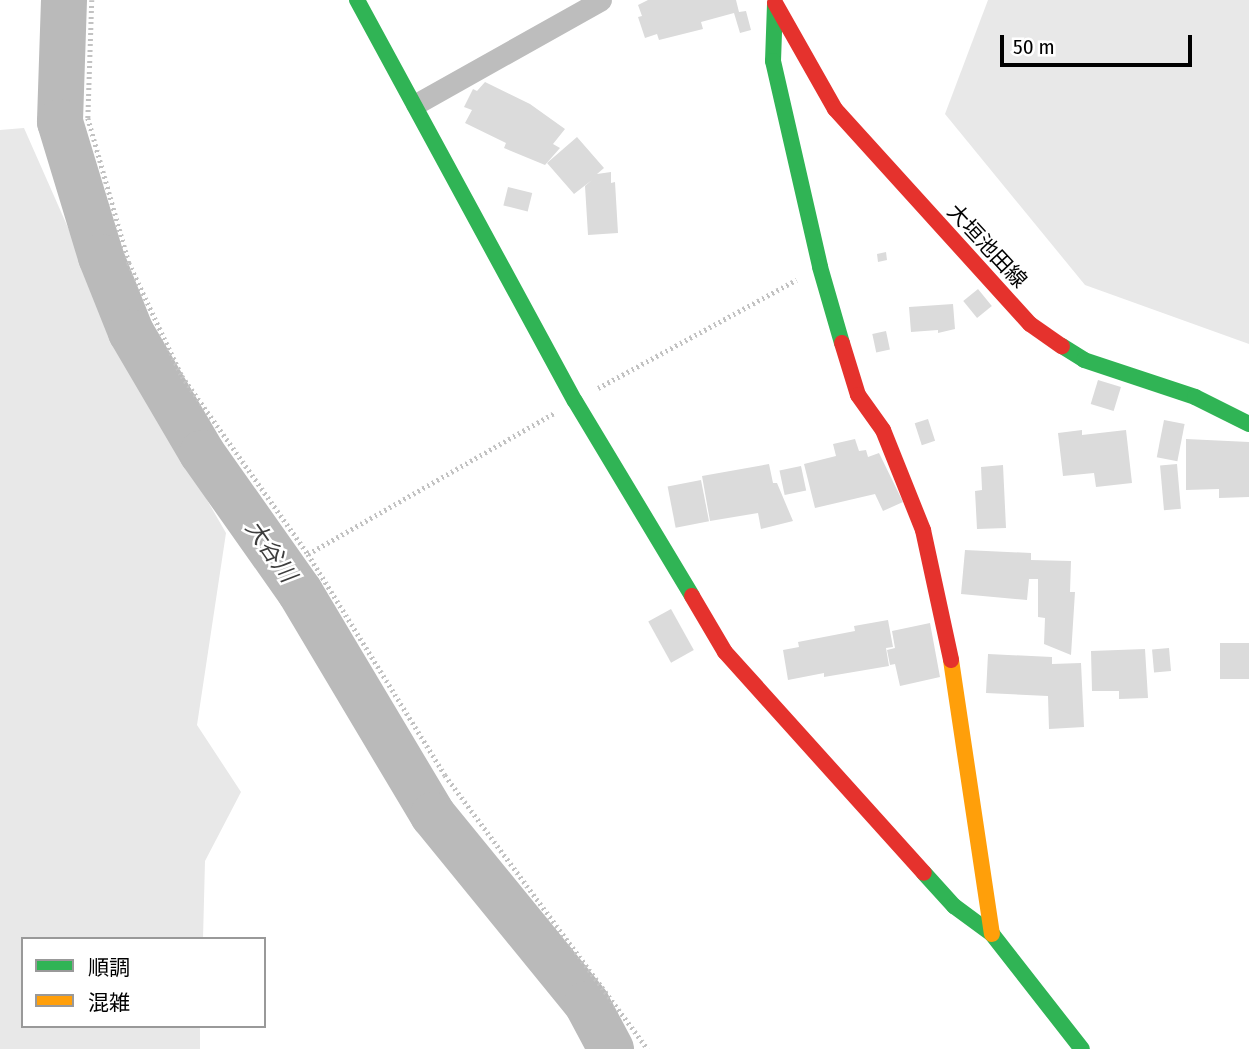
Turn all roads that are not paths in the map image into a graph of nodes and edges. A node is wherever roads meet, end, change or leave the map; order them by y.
1 (357, 0) edge
2 (601, 0) edge
3 (774, 2) edge
4 (416, 104) junction
5 (1249, 424) edge
6 (992, 934) junction
7 (1082, 1049) edge

1 - 4 street
2 - 4 street
3 - 5 street, 大垣池田線
3 - 6 street
4 - 6 street
6 - 7 street

